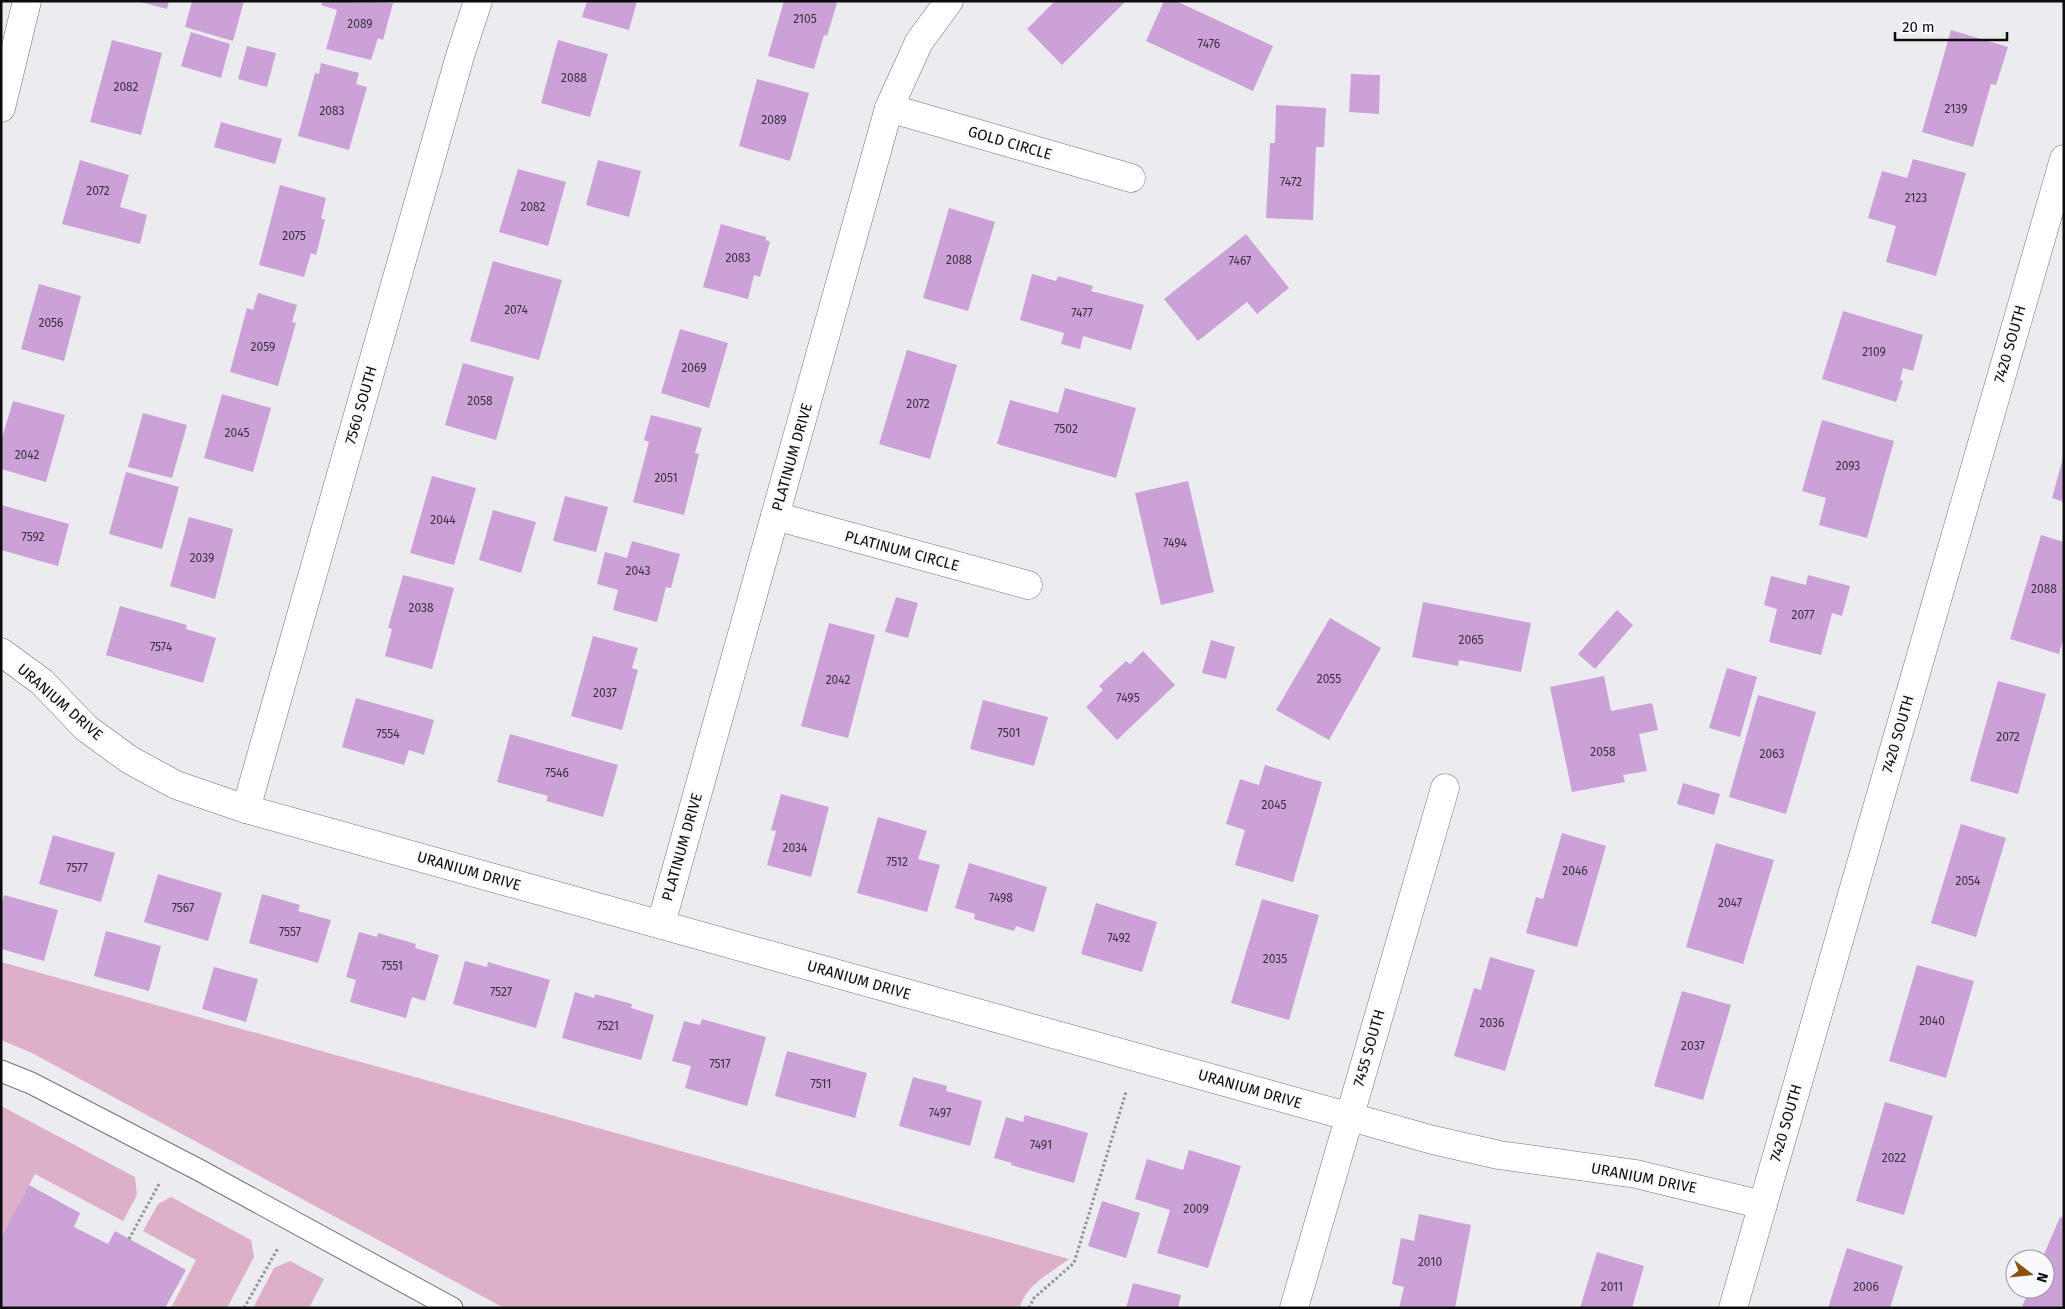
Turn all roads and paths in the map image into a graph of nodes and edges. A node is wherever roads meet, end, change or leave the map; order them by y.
1 (27, 1) edge
2 (478, 1) edge
3 (949, 1) edge
4 (1, 108) edge
5 (889, 108) junction
6 (2064, 160) edge
7 (1131, 178) dead end
8 (775, 516) junction
9 (1028, 585) dead end
10 (1, 652) edge
11 (1445, 788) dead end
12 (246, 809) junction
13 (660, 924) junction
14 (1, 1071) edge
15 (1126, 1092) dead end
16 (1349, 1117) junction
17 (159, 1184) dead end
18 (1763, 1205) junction
19 (129, 1238) dead end
20 (278, 1248) dead end
21 (244, 1308) edge
22 (452, 1308) edge
23 (1029, 1308) edge
24 (1294, 1308) edge
25 (1733, 1308) edge

1 - 4 street
2 - 12 street, 7560 SOUTH
3 - 5 street, PLATINUM DRIVE
5 - 7 street, GOLD CIRCLE
5 - 8 street, PLATINUM DRIVE
6 - 18 street, 7420 SOUTH
8 - 9 street, PLATINUM CIRCLE
8 - 13 street, PLATINUM DRIVE
10 - 12 street, URANIUM DRIVE
11 - 16 street, 7455 SOUTH
12 - 13 street, URANIUM DRIVE
13 - 16 street, URANIUM DRIVE
14 - 22 lane
15 - 23 path
16 - 18 street, URANIUM DRIVE
16 - 24 street, 7455 SOUTH
17 - 19 path
18 - 25 street, 7420 SOUTH
20 - 21 path

